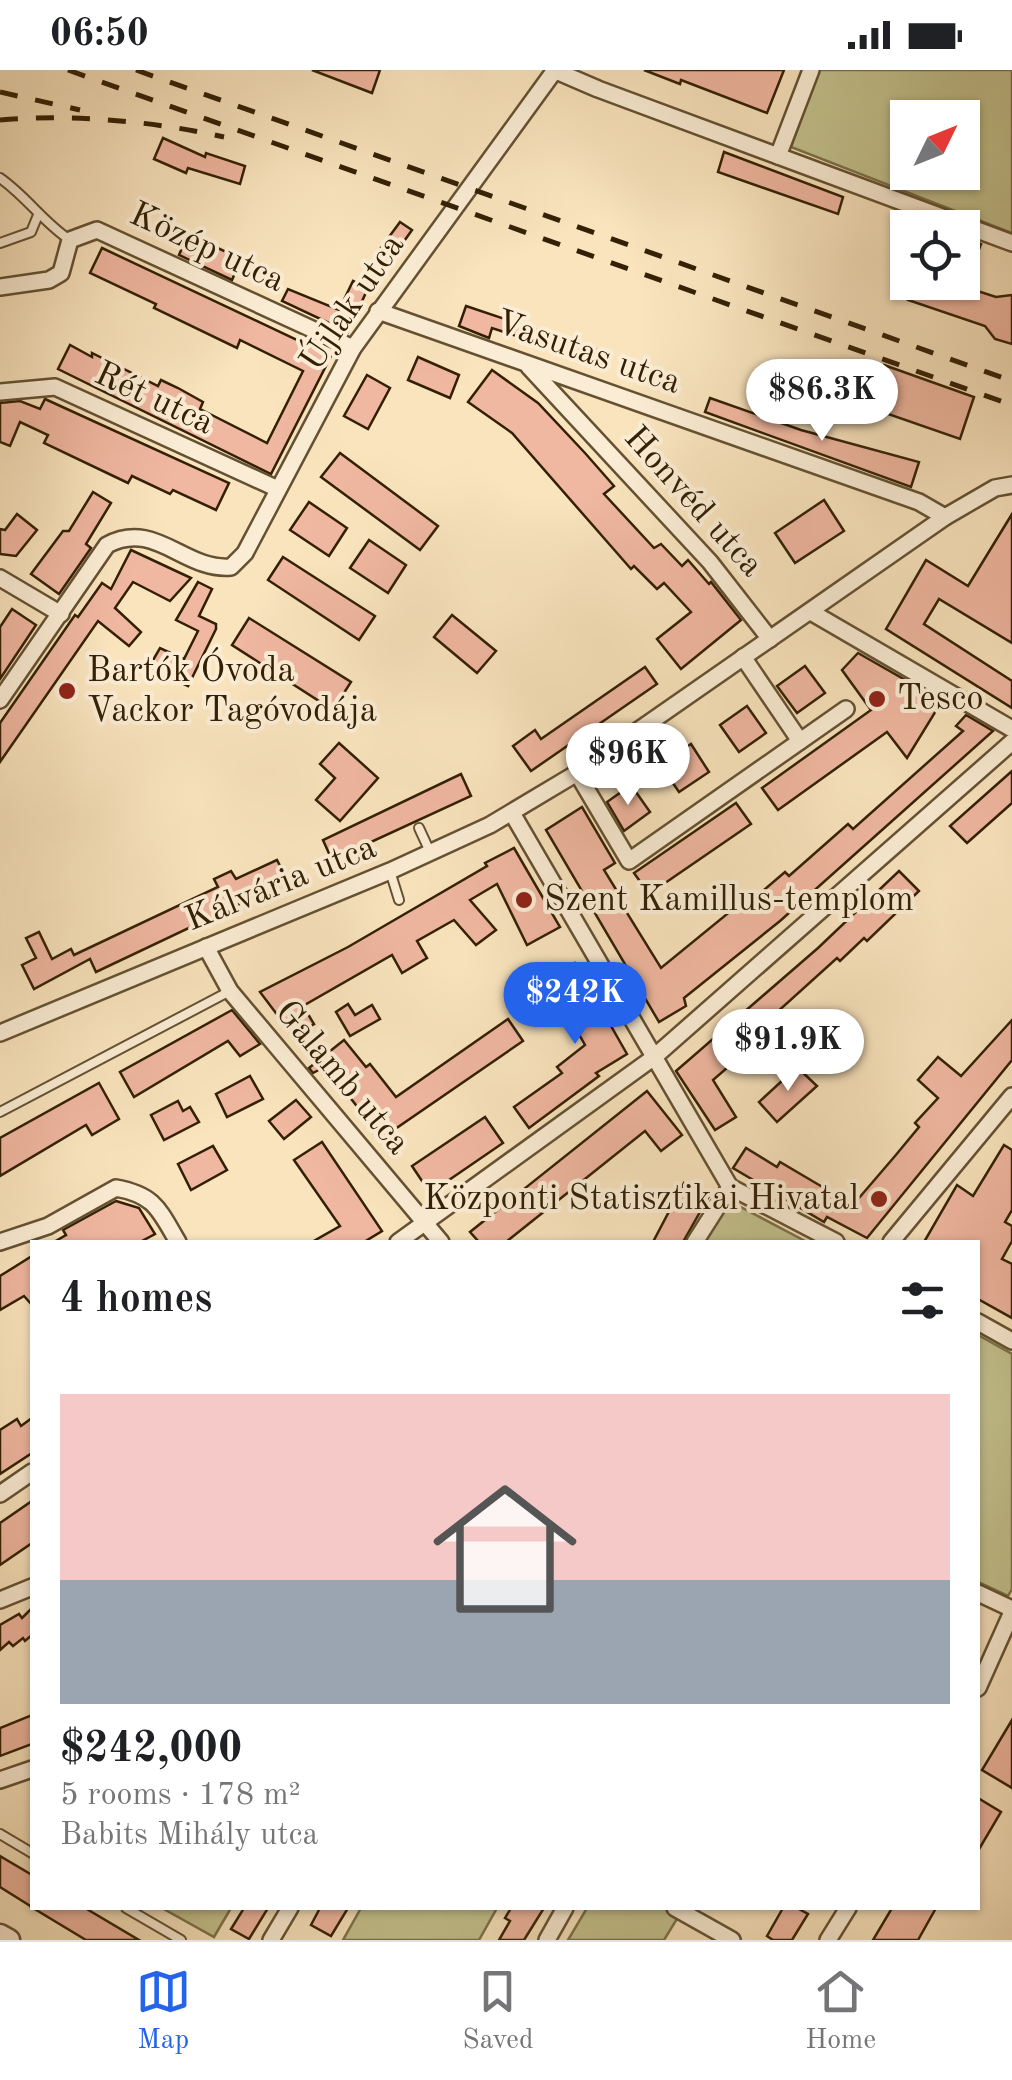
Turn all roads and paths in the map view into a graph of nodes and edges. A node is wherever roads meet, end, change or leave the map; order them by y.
1 (554, 70) edge
2 (811, 70) edge
3 (778, 156) junction
4 (0, 178) edge
5 (38, 215) junction
6 (70, 240) junction
7 (0, 243) edge
8 (1012, 243) edge
9 (0, 288) edge
10 (378, 311) junction
11 (353, 348) junction
12 (526, 364) junction
13 (0, 392) edge
14 (1012, 486) edge
15 (278, 489) junction
16 (945, 518) junction
17 (0, 578) edge
18 (811, 612) junction
19 (62, 614) junction
20 (770, 640) junction
21 (744, 657) junction
22 (0, 700) edge
23 (846, 709) dead end
24 (1012, 729) edge
25 (800, 740) junction
26 (1012, 742) edge
27 (577, 773) junction
28 (512, 813) junction
29 (419, 828) dead end
30 (432, 854) junction
31 (390, 871) junction
32 (399, 900) dead end
33 (206, 947) junction
34 (230, 992) junction
35 (0, 1033) edge
36 (653, 1058) junction
37 (1012, 1096) edge
38 (0, 1112) edge
39 (730, 1187) junction
40 (426, 1225) junction
41 (177, 1240) edge
42 (401, 1240) edge
43 (439, 1240) edge
44 (697, 1240) edge
45 (832, 1240) edge
46 (893, 1240) edge
47 (0, 1242) edge
48 (980, 1323) edge
49 (1012, 1341) edge
50 (30, 1473) edge
51 (0, 1494) edge
52 (30, 1588) edge
53 (980, 1594) edge
54 (0, 1600) edge
55 (1012, 1611) edge
56 (980, 1683) edge
57 (30, 1771) edge
58 (0, 1780) edge
59 (0, 1834) edge
60 (30, 1852) edge
61 (130, 1910) edge
62 (289, 1910) edge
63 (564, 1910) edge
64 (679, 1910) edge
65 (847, 1910) edge
66 (0, 1935) edge
67 (9, 1940) edge
68 (182, 1940) edge
69 (272, 1940) edge
70 (547, 1940) edge
71 (732, 1940) edge
72 (828, 1940) edge

1 - 3 street
1 - 10 street, Újlak utca
2 - 3 street
3 - 8 street
4 - 5 lane
5 - 6 lane
5 - 7 lane
6 - 9 street
6 - 11 street, Közép utca
10 - 11 street, Újlak utca
10 - 12 street, Vasutas utca
11 - 15 street, Újlak utca
12 - 16 street, Vasutas utca
12 - 20 street, Honvéd utca
13 - 15 street, Rét utca
14 - 16 street, Kálvária utca
15 - 19 street, Újlak utca
16 - 18 street, Kálvária utca
17 - 19 street
18 - 20 street, Kálvária utca
18 - 24 street
19 - 22 street
20 - 21 street, Kálvária utca
21 - 25 street
21 - 27 street, Kálvária utca
23 - 25 street
25 - 27 street
26 - 36 street
27 - 28 street, Kálvária utca
28 - 30 street, Kálvária utca
28 - 36 street
29 - 30 lane
30 - 31 street, Kálvária utca
31 - 32 lane
31 - 33 street, Kálvária utca
33 - 34 street, Galamb utca
33 - 35 street, Kálvária utca
34 - 38 lane
34 - 40 street, Galamb utca
36 - 39 street
36 - 40 street
37 - 46 street
39 - 44 street
39 - 45 street
40 - 42 street
40 - 43 street, Galamb utca
41 - 47 street
48 - 49 street
50 - 51 street
52 - 54 street
53 - 55 street
55 - 56 street
57 - 58 street
59 - 60 lane
61 - 68 lane
62 - 69 street
63 - 70 street
64 - 71 street
65 - 72 street
66 - 67 street

